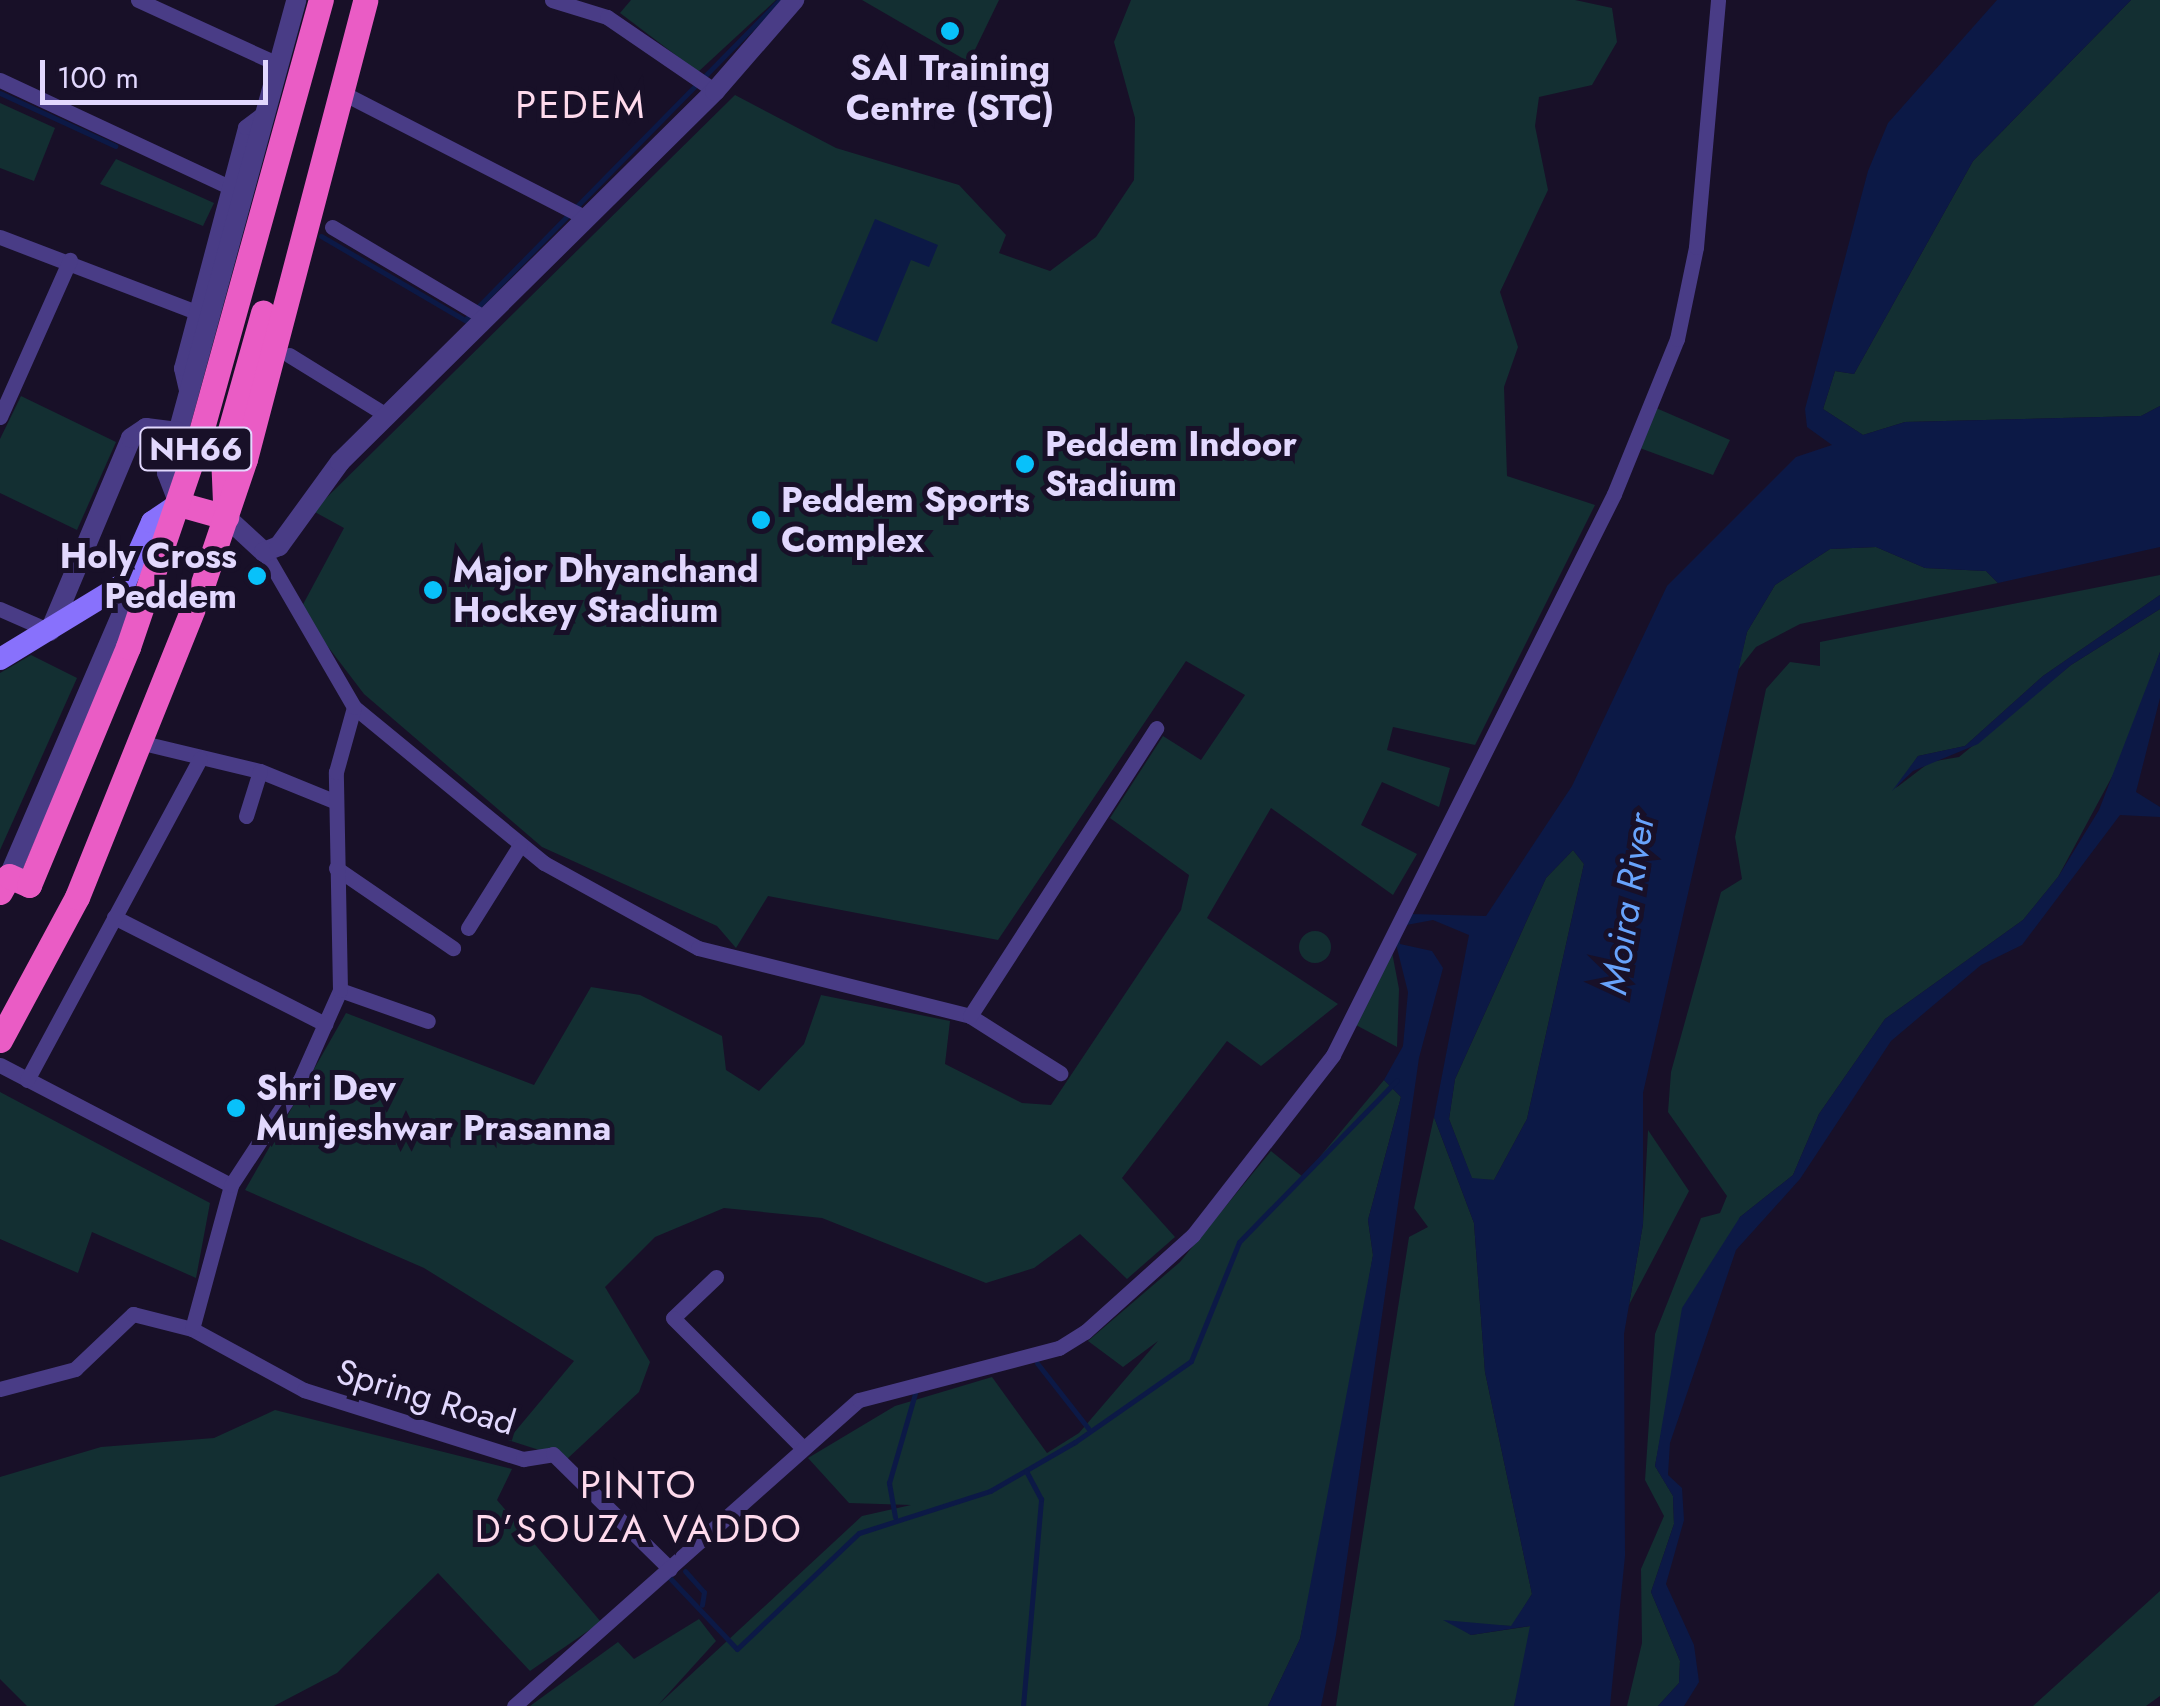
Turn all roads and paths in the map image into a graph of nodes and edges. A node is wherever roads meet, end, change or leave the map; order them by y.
1 (138, 0) edge
2 (296, 0) edge
3 (320, 0) edge
4 (352, 0) edge
5 (364, 0) edge
6 (552, 0) edge
7 (794, 0) edge
8 (1718, 0) edge
9 (280, 65) junction
10 (0, 80) edge
11 (337, 90) junction
12 (716, 91) junction
13 (269, 109) junction
14 (229, 187) junction
15 (586, 218) junction
16 (332, 227) dead end
17 (0, 237) edge
18 (70, 260) junction
19 (196, 312) junction
20 (482, 316) junction
21 (290, 356) dead end
22 (188, 400) junction
23 (386, 415) junction
24 (0, 416) edge
25 (178, 432) junction
26 (179, 504) junction
27 (226, 517) junction
28 (264, 552) junction
29 (125, 582) junction
30 (0, 609) edge
31 (50, 631) junction
32 (0, 658) edge
33 (354, 707) junction
34 (1156, 728) dead end
35 (143, 743) junction
36 (200, 759) junction
37 (260, 771) junction
38 (334, 802) junction
39 (246, 816) dead end
40 (520, 845) junction
41 (336, 868) junction
42 (4, 884) edge
43 (114, 918) junction
44 (468, 928) dead end
45 (454, 948) dead end
46 (340, 990) junction
47 (970, 1016) junction
48 (428, 1021) dead end
49 (325, 1024) junction
50 (0, 1040) edge
51 (0, 1065) edge
52 (1060, 1073) dead end
53 (27, 1080) junction
54 (232, 1184) junction
55 (716, 1277) dead end
56 (192, 1328) junction
57 (0, 1389) edge
58 (799, 1444) junction
59 (672, 1567) junction
60 (514, 1706) edge

1 - 9 street
2 - 9 street
3 - 26 highway, NH66
4 - 27 highway, NH66
5 - 11 highway
6 - 12 street
7 - 12 street
8 - 58 street
9 - 13 street
10 - 14 street
11 - 15 street
11 - 27 highway
12 - 15 street
13 - 14 street
13 - 22 street
14 - 19 street
15 - 20 street
16 - 20 street
17 - 18 street
18 - 19 street
18 - 24 street
19 - 22 street
20 - 23 street
21 - 23 street
22 - 25 street
23 - 28 street
25 - 26 street
25 - 31 street
26 - 27 highway
26 - 29 main road
26 - 42 highway, NH66
27 - 28 street
27 - 35 highway, NH66
28 - 33 street
29 - 31 main road
29 - 42 street
30 - 31 street
31 - 32 main road
33 - 38 street
33 - 40 street
34 - 47 street
35 - 36 street
35 - 50 highway, NH66
36 - 37 street
36 - 43 street
37 - 38 street
37 - 39 street
38 - 41 street
40 - 44 street
40 - 47 street
41 - 45 street
41 - 46 street
43 - 49 street
43 - 53 street
46 - 48 street
46 - 49 street
47 - 52 street
49 - 54 street
51 - 53 street
53 - 54 street
54 - 56 street
55 - 58 street
56 - 57 street
56 - 59 street, Spring Road
58 - 59 street
59 - 60 street

